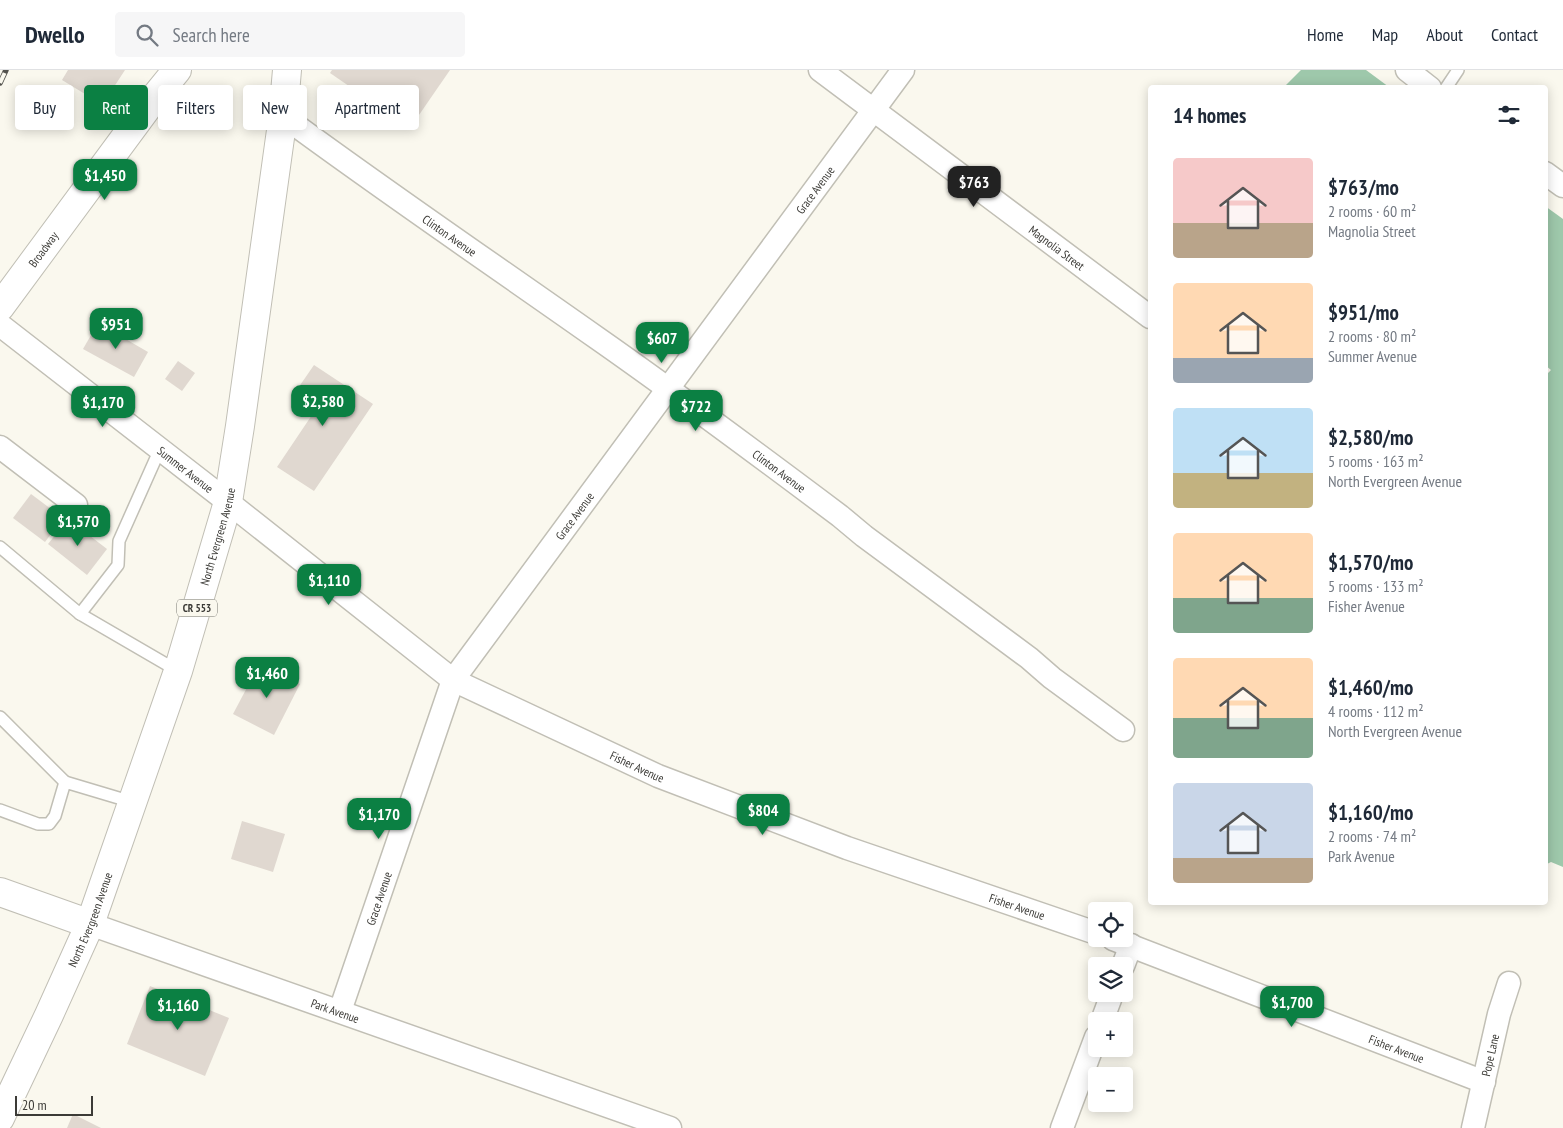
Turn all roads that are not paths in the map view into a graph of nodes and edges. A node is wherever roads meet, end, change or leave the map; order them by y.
1 (177, 70) edge
2 (287, 70) edge
3 (820, 70) edge
4 (903, 70) edge
5 (1407, 70) edge
6 (1458, 70) edge
7 (286, 85) edge
8 (1426, 85) edge
9 (1448, 85) edge
10 (873, 109) junction
11 (281, 130) edge
12 (303, 130) edge
13 (1548, 175) edge
14 (1563, 186) edge
15 (0, 307) edge
16 (1148, 315) edge
17 (0, 325) edge
18 (668, 388) junction
19 (0, 447) edge
20 (160, 449) junction
21 (228, 502) junction
22 (76, 505) dead end
23 (0, 547) edge
24 (80, 614) junction
25 (178, 671) junction
26 (453, 680) junction
27 (0, 716) edge
28 (1123, 730) dead end
29 (65, 782) junction
30 (132, 802) junction
31 (0, 810) edge
32 (0, 892) edge
33 (90, 924) junction
34 (1088, 930) edge
35 (1133, 946) edge
36 (1509, 983) dead end
37 (340, 1011) junction
38 (1089, 1057) edge
39 (1484, 1082) junction
40 (0, 1118) edge
41 (670, 1128) edge
42 (1062, 1128) edge
43 (1473, 1128) edge

1 - 15 main road, Broadway
2 - 7 main road, North Evergreen Avenue / CR 553
3 - 10 street, Magnolia Street
4 - 10 street, Grace Avenue
5 - 8 street
6 - 9 lane
10 - 16 street, Magnolia Street
10 - 18 street, Grace Avenue
11 - 21 main road, North Evergreen Avenue / CR 553
12 - 18 street, Clinton Avenue
13 - 14 street
17 - 20 street, Summer Avenue
18 - 26 street, Grace Avenue
18 - 28 street, Clinton Avenue
19 - 22 street
20 - 21 street, Summer Avenue
20 - 24 lane
21 - 25 main road, North Evergreen Avenue / CR 553
21 - 26 street, Fisher Avenue
23 - 24 lane
24 - 25 lane
25 - 30 main road, North Evergreen Avenue / CR 553
26 - 34 street, Fisher Avenue
26 - 37 street, Grace Avenue
27 - 29 lane
29 - 30 lane
29 - 31 lane
30 - 33 main road, North Evergreen Avenue / CR 553
32 - 33 main road, Park Avenue
33 - 37 street, Park Avenue
33 - 40 main road, North Evergreen Avenue / CR 553
35 - 39 street, Fisher Avenue
36 - 39 street, Pope Lane
37 - 41 street, Park Avenue
38 - 42 street
39 - 43 street, Pope Lane

